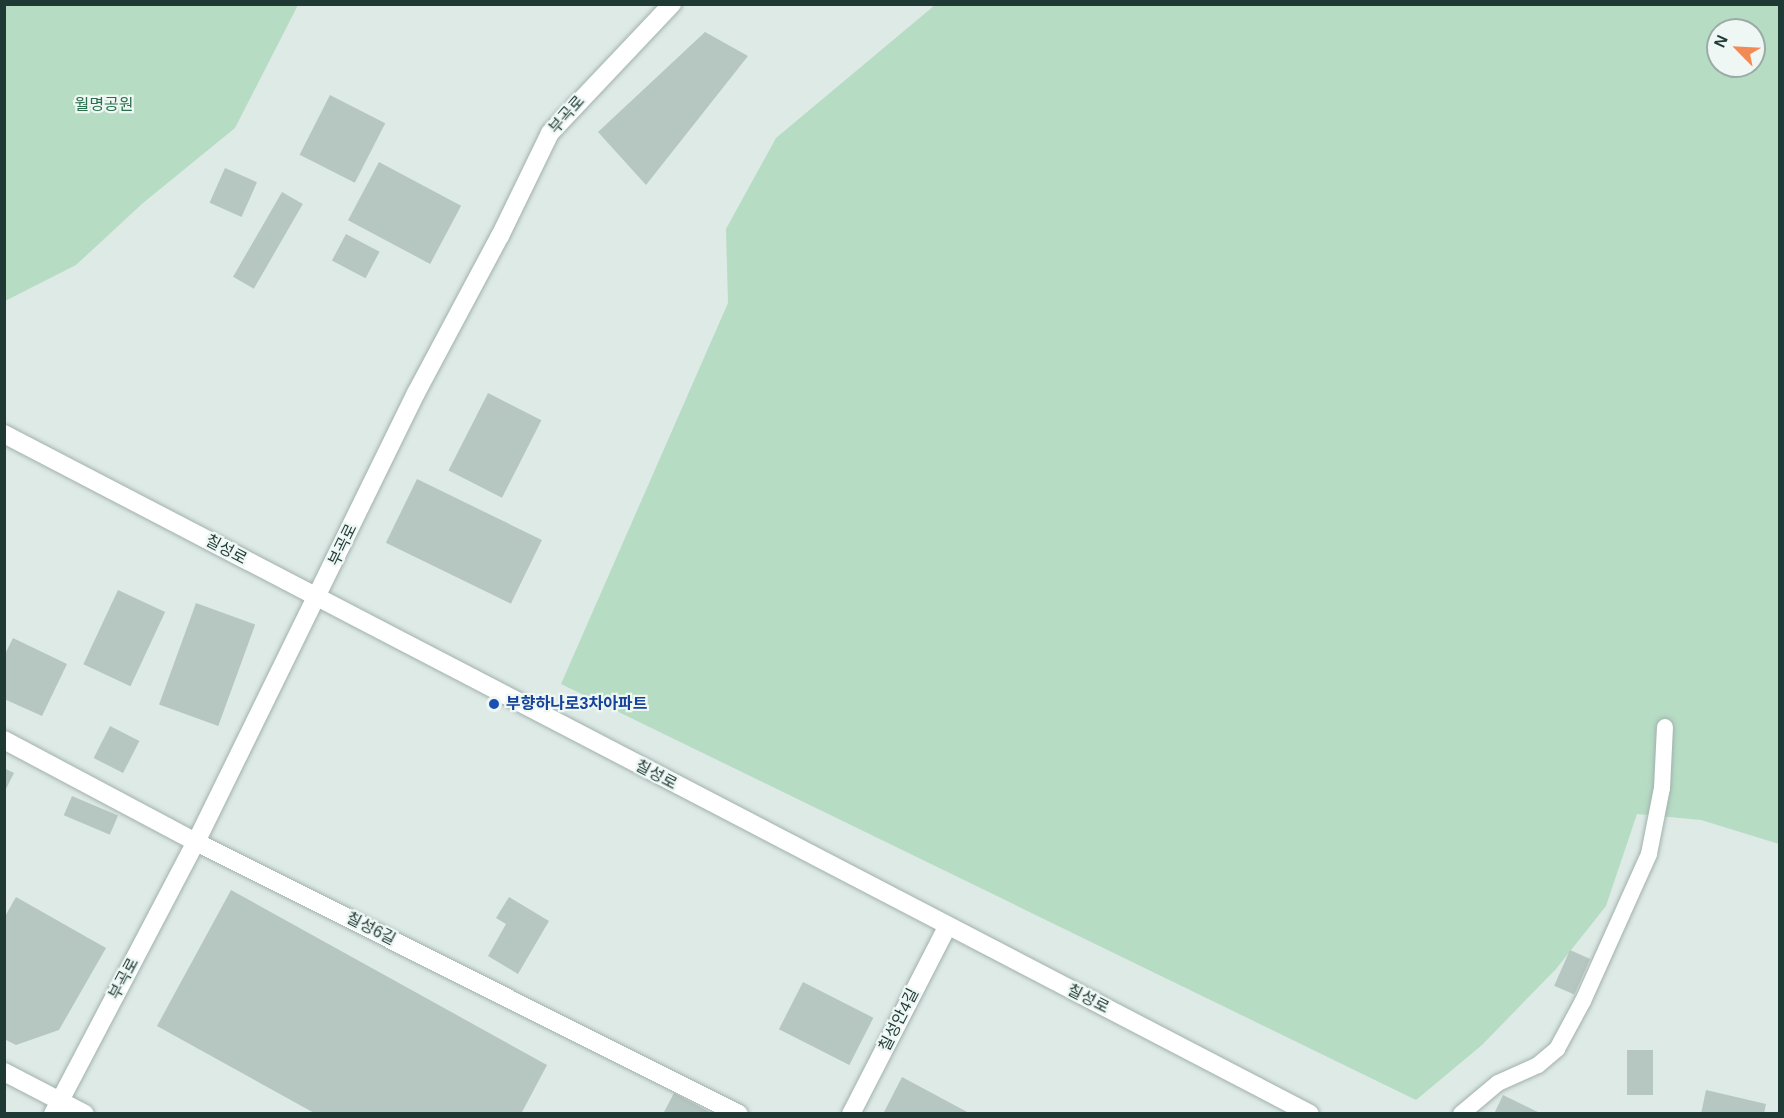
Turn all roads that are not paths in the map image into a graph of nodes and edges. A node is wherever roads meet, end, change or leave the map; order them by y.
1 (672, 4) edge
2 (4, 434) edge
3 (317, 599) junction
4 (1665, 727) dead end
5 (4, 740) edge
6 (196, 842) junction
7 (947, 927) junction
8 (4, 1072) edge
9 (56, 1107) edge
10 (85, 1113) edge
11 (739, 1113) edge
12 (851, 1113) edge
13 (1310, 1113) edge
14 (1461, 1113) edge

1 - 3 street, 부곡로
2 - 3 street, 칠성로
3 - 6 street, 부곡로
3 - 7 street, 칠성로
4 - 14 lane
5 - 6 street, 칠성6길
6 - 9 street, 부곡로
6 - 11 street, 칠성6길
7 - 12 street, 칠성안4길
7 - 13 street, 칠성로
8 - 9 street
9 - 10 street

